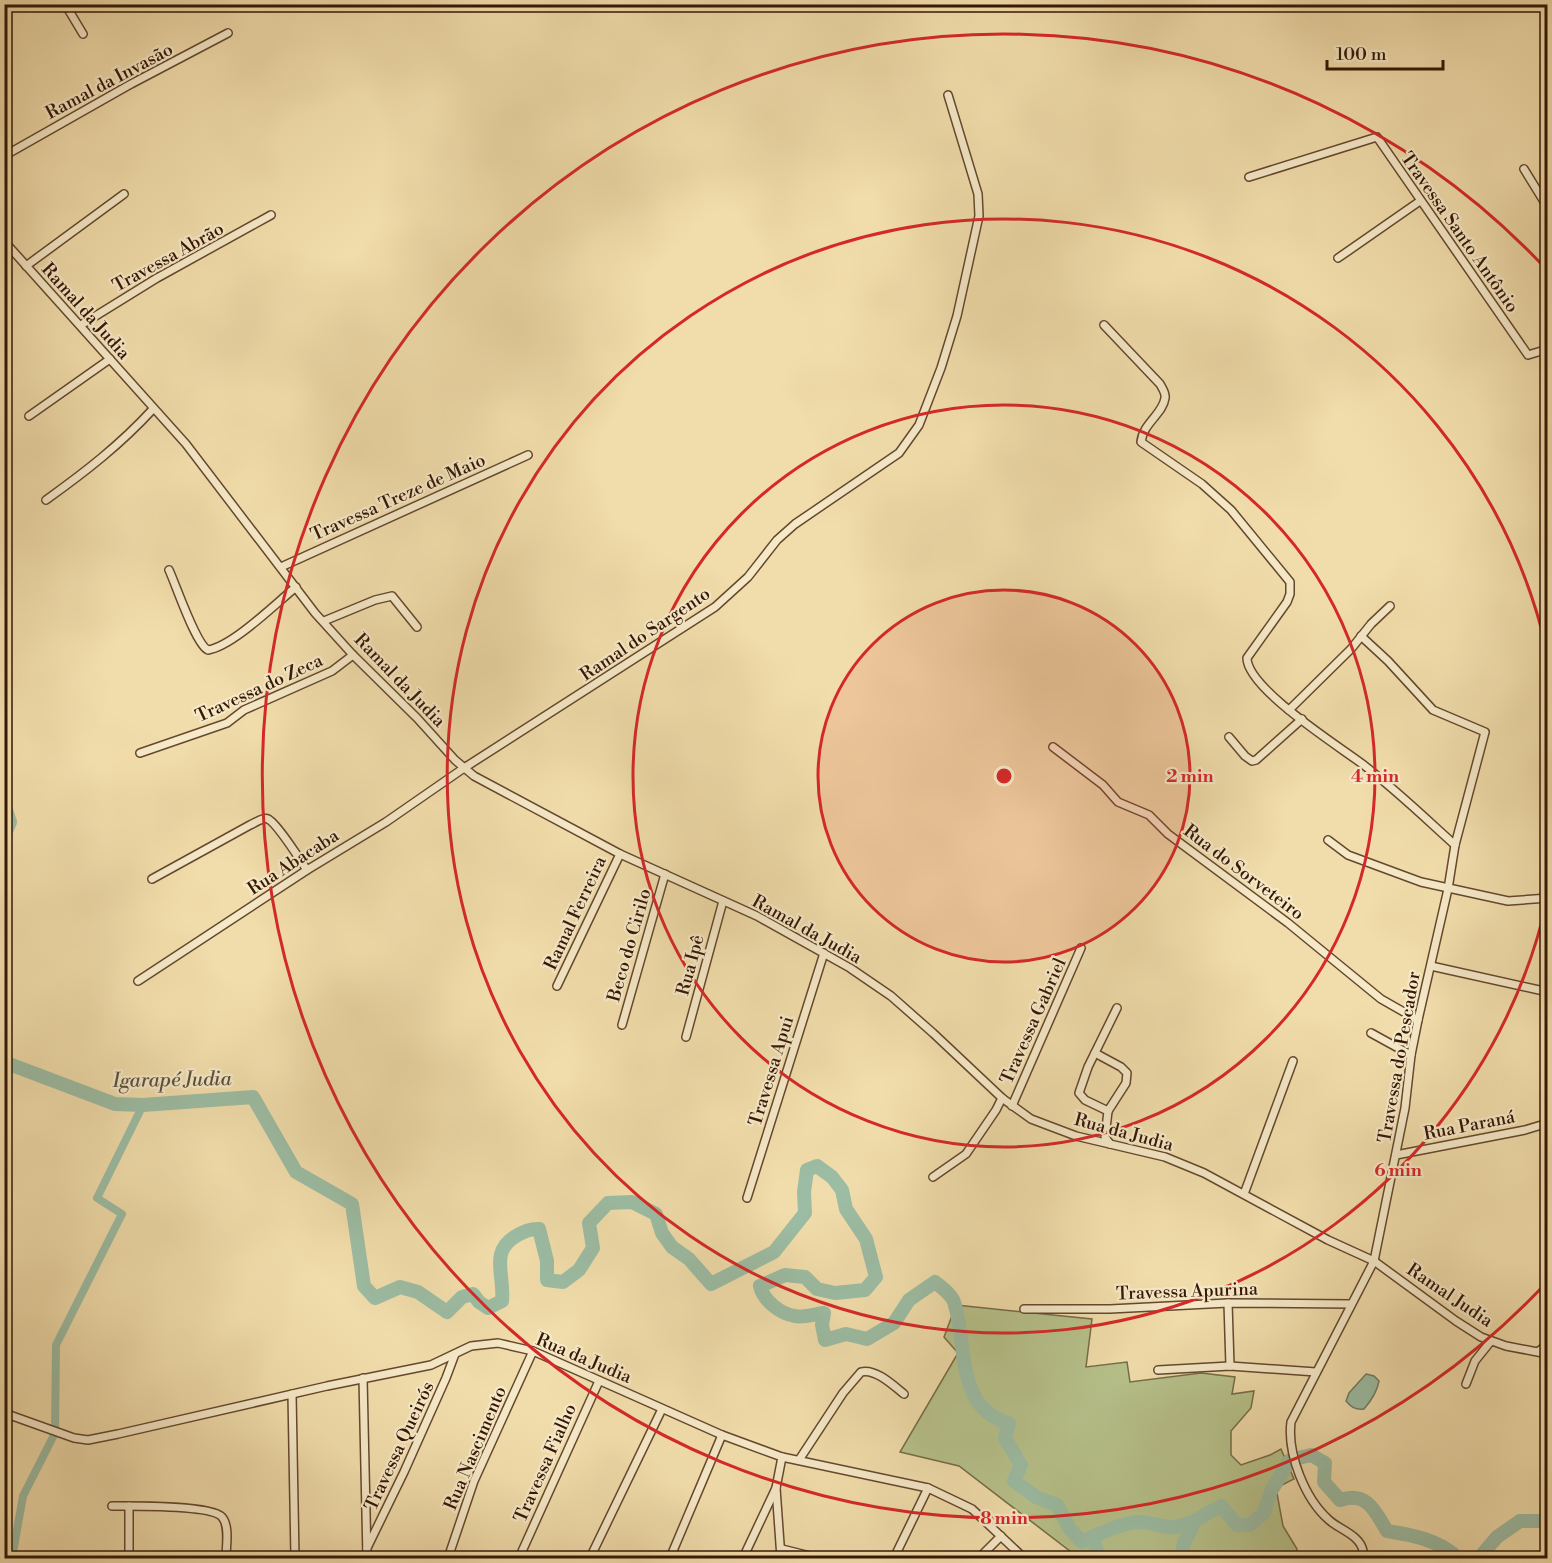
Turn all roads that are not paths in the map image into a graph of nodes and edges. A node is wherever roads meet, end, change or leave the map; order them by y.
1 (65, 4) edge
2 (228, 33) dead end
3 (83, 34) dead end
4 (948, 95) dead end
5 (4, 156) edge
6 (1524, 169) dead end
7 (1249, 177) dead end
8 (124, 194) dead end
9 (1420, 201) junction
10 (1548, 208) edge
11 (271, 215) dead end
12 (4, 241) edge
13 (1338, 258) dead end
14 (26, 266) junction
15 (81, 325) junction
16 (1104, 325) dead end
17 (1548, 349) edge
18 (110, 359) junction
19 (153, 409) junction
20 (29, 416) dead end
21 (528, 455) dead end
22 (46, 500) dead end
23 (281, 567) junction
24 (169, 570) dead end
25 (296, 587) junction
26 (1390, 606) dead end
27 (324, 621) junction
28 (417, 627) dead end
29 (1361, 636) junction
30 (353, 655) junction
31 (1289, 710) junction
32 (1302, 719) junction
33 (1229, 737) dead end
34 (1053, 747) dead end
35 (140, 753) dead end
36 (464, 768) junction
37 (1328, 840) dead end
38 (1455, 845) junction
39 (620, 854) junction
40 (307, 870) junction
41 (665, 874) junction
42 (152, 879) dead end
43 (1448, 888) junction
44 (1548, 898) edge
45 (723, 901) junction
46 (1081, 948) dead end
47 (824, 953) junction
48 (1431, 966) junction
49 (138, 981) dead end
50 (557, 986) dead end
51 (1548, 992) edge
52 (891, 996) joint
53 (1117, 1008) dead end
54 (1418, 1020) junction
55 (622, 1025) dead end
56 (1371, 1033) dead end
57 (686, 1037) dead end
58 (1095, 1053) junction
59 (1411, 1055) junction
60 (1293, 1060) dead end
61 (1002, 1098) junction
62 (1012, 1106) junction
63 (1108, 1112) junction
64 (1548, 1123) edge
65 (1110, 1144) junction
66 (1396, 1155) junction
67 (933, 1177) dead end
68 (1244, 1194) junction
69 (747, 1198) dead end
70 (1374, 1261) junction
71 (1228, 1303) junction
72 (1351, 1304) junction
73 (1024, 1309) dead end
74 (1491, 1341) junction
75 (1548, 1344) edge
76 (533, 1351) junction
77 (1539, 1351) junction
78 (455, 1354) junction
79 (1548, 1354) edge
80 (1230, 1366) junction
81 (1158, 1371) dead end
82 (1316, 1372) junction
83 (363, 1378) junction
84 (599, 1381) junction
85 (1466, 1384) dead end
86 (292, 1394) junction
87 (904, 1394) dead end
88 (662, 1409) junction
89 (4, 1413) edge
90 (722, 1435) junction
91 (782, 1457) junction
92 (799, 1460) junction
93 (776, 1488) junction
94 (928, 1488) junction
95 (112, 1506) dead end
96 (129, 1506) junction
97 (1001, 1536) junction
98 (367, 1548) junction
99 (782, 1549) junction
100 (129, 1558) edge
101 (226, 1558) edge
102 (295, 1558) edge
103 (367, 1558) edge
104 (448, 1558) edge
105 (519, 1558) edge
106 (590, 1558) edge
107 (670, 1558) edge
108 (743, 1558) edge
109 (781, 1558) edge
110 (818, 1558) edge
111 (894, 1558) edge
112 (979, 1558) edge
113 (1024, 1558) edge
114 (1361, 1558) edge

1 - 3 street
2 - 5 street, Ramal da Invasão
4 - 36 street, Ramal do Sargento
6 - 10 street
7 - 9 street, Travessa Santo Antônio
8 - 14 street
9 - 13 street
9 - 17 street, Travessa Santo Antônio
11 - 15 street, Travessa Abrão
12 - 14 street, Ramal da Judia
14 - 15 street, Ramal da Judia
15 - 18 street, Ramal da Judia
16 - 31 street
18 - 19 street, Ramal da Judia
18 - 20 street
19 - 22 street
19 - 23 street, Ramal da Judia
21 - 23 street, Travessa Treze de Maio
23 - 25 street, Ramal da Judia
24 - 25 street
25 - 27 street, Ramal da Judia
26 - 29 street
27 - 28 street
27 - 30 street, Ramal da Judia
29 - 31 street
29 - 38 street, Travessa do Pescador
30 - 35 street, Travessa do Zeca
30 - 36 street, Ramal da Judia
31 - 32 street
32 - 33 street
32 - 38 street
34 - 54 street, Rua do Sorveteiro
36 - 39 street, Ramal da Judia
36 - 40 street, Rua Abacaba
37 - 43 street
38 - 43 street, Travessa do Pescador
39 - 41 street, Ramal da Judia
39 - 50 street, Ramal Ferreira
40 - 42 street
40 - 49 street, Rua Abacaba
41 - 45 street, Ramal da Judia
41 - 55 street, Beco do Cirilo
43 - 44 street
43 - 48 street, Travessa do Pescador
45 - 47 street, Ramal da Judia
45 - 57 street, Rua Ipê
46 - 62 street, Travessa Gabriel
47 - 52 street, Ramal da Judia
47 - 69 street, Travessa Apui
48 - 51 street
48 - 54 street, Travessa do Pescador
52 - 61 street, Rua da Judia
53 - 58 street
54 - 59 street, Travessa do Pescador
56 - 59 street
58 - 63 street
58 - 63 street
59 - 66 street, Travessa do Pescador
60 - 68 street
61 - 62 street, Rua da Judia
61 - 67 street
62 - 65 street, Rua da Judia
63 - 65 street
64 - 66 street, Rua Paraná
65 - 68 street, Rua da Judia
66 - 70 street, Travessa do Pescador
68 - 70 street, Rua da Judia
70 - 72 street, Travessa do Pescador
70 - 74 street, Ramal Judia
71 - 72 street, Travessa Apurina
71 - 73 street, Travessa Apurina
71 - 80 street
72 - 82 street, Travessa do Pescador
74 - 77 street, Ramal Judia
74 - 85 street
75 - 77 street
76 - 78 street, Rua da Judia
76 - 84 street, Rua da Judia
76 - 104 street, Rua Nascimento
77 - 79 street, Ramal Judia
78 - 83 street, Rua da Judia
78 - 98 street, Travessa Queirós
80 - 81 street
80 - 82 street
82 - 114 street, Travessa do Pescador
83 - 86 street, Rua da Judia
83 - 98 street, Travessa Queirós
84 - 88 street, Rua da Judia
84 - 105 street, Travessa Fialho
86 - 89 street, Rua da Judia
86 - 102 street
87 - 92 street
88 - 90 street, Rua da Judia
88 - 106 street
90 - 91 street, Rua da Judia
90 - 107 street
91 - 92 street, Rua da Judia
91 - 93 street
92 - 94 street, Rua da Judia
93 - 99 street
93 - 108 street
94 - 97 street, Rua da Judia
94 - 111 street
95 - 96 street
96 - 100 street
96 - 101 street
97 - 112 street
97 - 113 street, Rua da Judia
98 - 103 street, Travessa Queirós
99 - 109 street
99 - 110 street

